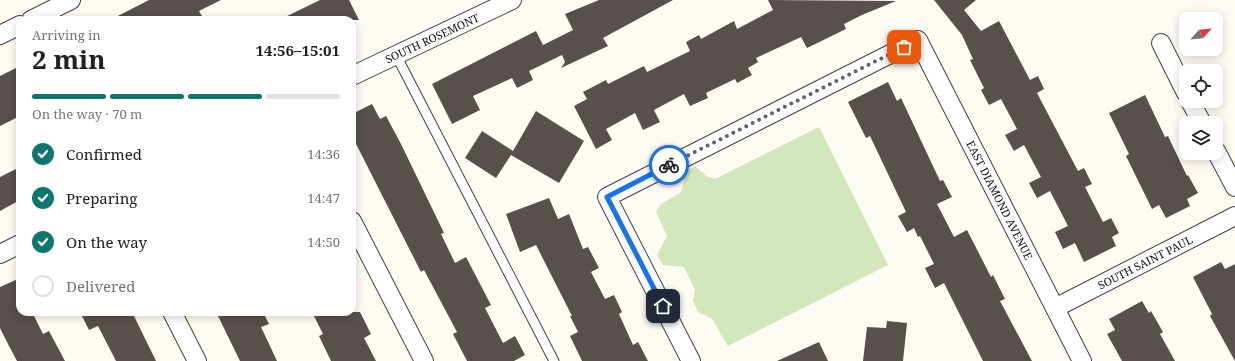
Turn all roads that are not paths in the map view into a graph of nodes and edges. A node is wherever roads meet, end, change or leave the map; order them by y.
1 (71, 0) edge
2 (512, 0) edge
3 (489, 5) edge
4 (38, 16) edge
5 (16, 27) edge
6 (0, 35) edge
7 (1160, 44) dead end
8 (396, 55) junction
9 (356, 74) edge
10 (1179, 80) edge
11 (1221, 160) edge
12 (1235, 187) edge
13 (1235, 216) edge
14 (356, 229) edge
15 (16, 246) edge
16 (0, 254) edge
17 (1055, 308) junction
18 (174, 316) edge
19 (197, 361) edge
20 (424, 361) edge
21 (554, 361) edge
22 (691, 361) edge
23 (1082, 361) edge

1 - 4 street
2 - 3 street, SOUTH ROSEMONT
3 - 8 street, SOUTH ROSEMONT
5 - 6 street
7 - 10 street
8 - 9 street, SOUTH ROSEMONT
8 - 21 lane
11 - 12 street
13 - 17 street, SOUTH SAINT PAUL
14 - 20 street
15 - 16 street
17 - 22 street, EAST DIAMOND AVENUE
17 - 23 street, EAST DIAMOND AVENUE
18 - 19 street

